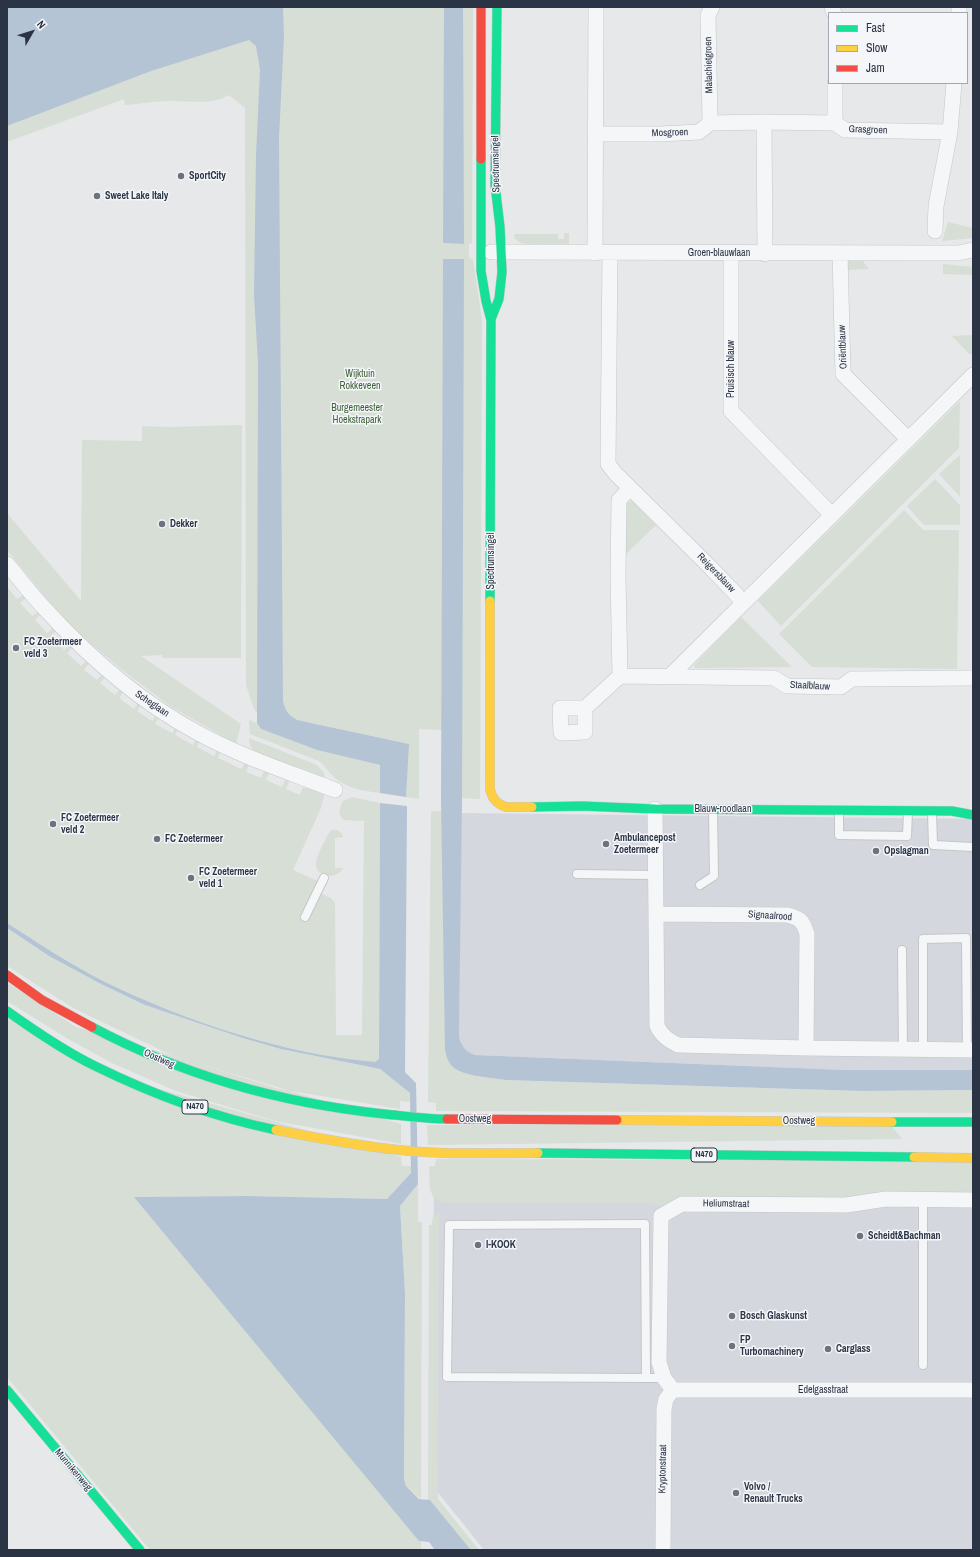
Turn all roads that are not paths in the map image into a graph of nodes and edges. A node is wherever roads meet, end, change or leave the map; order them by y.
1 (481, 7) edge
2 (497, 7) edge
3 (596, 7) edge
4 (712, 7) edge
5 (835, 84) edge
6 (954, 84) edge
7 (764, 122) junction
8 (835, 122) junction
9 (710, 123) junction
10 (950, 132) junction
11 (596, 134) junction
12 (935, 230) dead end
13 (973, 250) edge
14 (480, 252) junction
15 (501, 252) junction
16 (603, 253) junction
17 (731, 253) junction
18 (840, 253) junction
19 (958, 253) junction
20 (765, 254) junction
21 (973, 256) edge
22 (491, 320) junction
23 (973, 375) edge
24 (908, 439) junction
25 (630, 488) junction
26 (832, 515) junction
27 (7, 564) edge
28 (743, 603) junction
29 (620, 676) junction
30 (670, 676) junction
31 (973, 678) edge
32 (584, 708) dead end
33 (335, 790) dead end
34 (495, 801) joint
35 (973, 808) edge
36 (655, 809) junction
37 (713, 810) junction
38 (839, 810) junction
39 (908, 811) junction
40 (932, 811) junction
41 (952, 812) junction
42 (973, 815) edge
43 (973, 847) edge
44 (577, 874) dead end
45 (655, 875) junction
46 (324, 878) dead end
47 (700, 885) dead end
48 (657, 914) junction
49 (305, 917) dead end
50 (902, 950) dead end
51 (7, 975) edge
52 (7, 1011) edge
53 (806, 1048) junction
54 (903, 1049) junction
55 (923, 1049) junction
56 (970, 1050) edge
57 (973, 1122) edge
58 (973, 1158) edge
59 (923, 1199) junction
60 (973, 1200) edge
61 (923, 1365) dead end
62 (646, 1378) junction
63 (664, 1378) junction
64 (7, 1390) edge
65 (673, 1390) junction
66 (973, 1390) edge
67 (140, 1550) edge
68 (663, 1550) edge

1 - 14 main road, Spectrumsingel
2 - 15 main road, Spectrumsingel
3 - 11 street
4 - 9 street, Malachietgroen
5 - 8 street
6 - 10 street
7 - 8 street, Grasgroen
7 - 9 street, Mosgroen
7 - 20 street
8 - 10 street, Grasgroen
9 - 11 street, Mosgroen
10 - 12 street
11 - 16 street
13 - 19 street, Groen-blauwlaan
14 - 15 street, Groen-blauwlaan
14 - 22 main road, Spectrumsingel
15 - 16 street, Groen-blauwlaan
15 - 22 main road, Spectrumsingel
16 - 17 street, Groen-blauwlaan
16 - 25 street, Reigersblauw
17 - 20 street, Groen-blauwlaan
17 - 26 street, Pruisisch blauw
18 - 19 street, Groen-blauwlaan
18 - 20 street, Groen-blauwlaan
18 - 24 street, Oriëntblauw
19 - 21 street, Groen-blauwlaan
22 - 34 main road, Spectrumsingel
23 - 24 street
24 - 26 street
25 - 28 street, Reigersblauw
25 - 29 street
26 - 28 street
27 - 33 street, Scheglaan
28 - 30 street
29 - 30 street, Staalblauw
29 - 32 street
30 - 31 street, Staalblauw
34 - 36 main road, Blauw-roodlaan
35 - 41 main road, Blauw-roodlaan
36 - 37 main road, Blauw-roodlaan
36 - 45 street
37 - 38 main road, Blauw-roodlaan
37 - 47 lane
38 - 39 main road, Blauw-roodlaan
38 - 39 lane
39 - 40 main road, Blauw-roodlaan
40 - 41 main road, Blauw-roodlaan
40 - 43 lane
41 - 42 main road, Blauw-roodlaan
44 - 45 lane
45 - 48 street
46 - 49 lane
48 - 53 street
48 - 53 street, Signaalrood
50 - 54 lane
51 - 57 main road, Oostweg
52 - 58 main road, N470
53 - 54 street
54 - 55 street
55 - 56 street
55 - 56 lane
59 - 60 street, Heliumstraat
59 - 61 lane
59 - 63 street, Heliumstraat
62 - 62 lane
62 - 63 lane
63 - 65 street, Heliumstraat
64 - 67 main road, Munnikenweg
65 - 66 street, Edelgasstraat
65 - 68 street, Kryptonstraat

